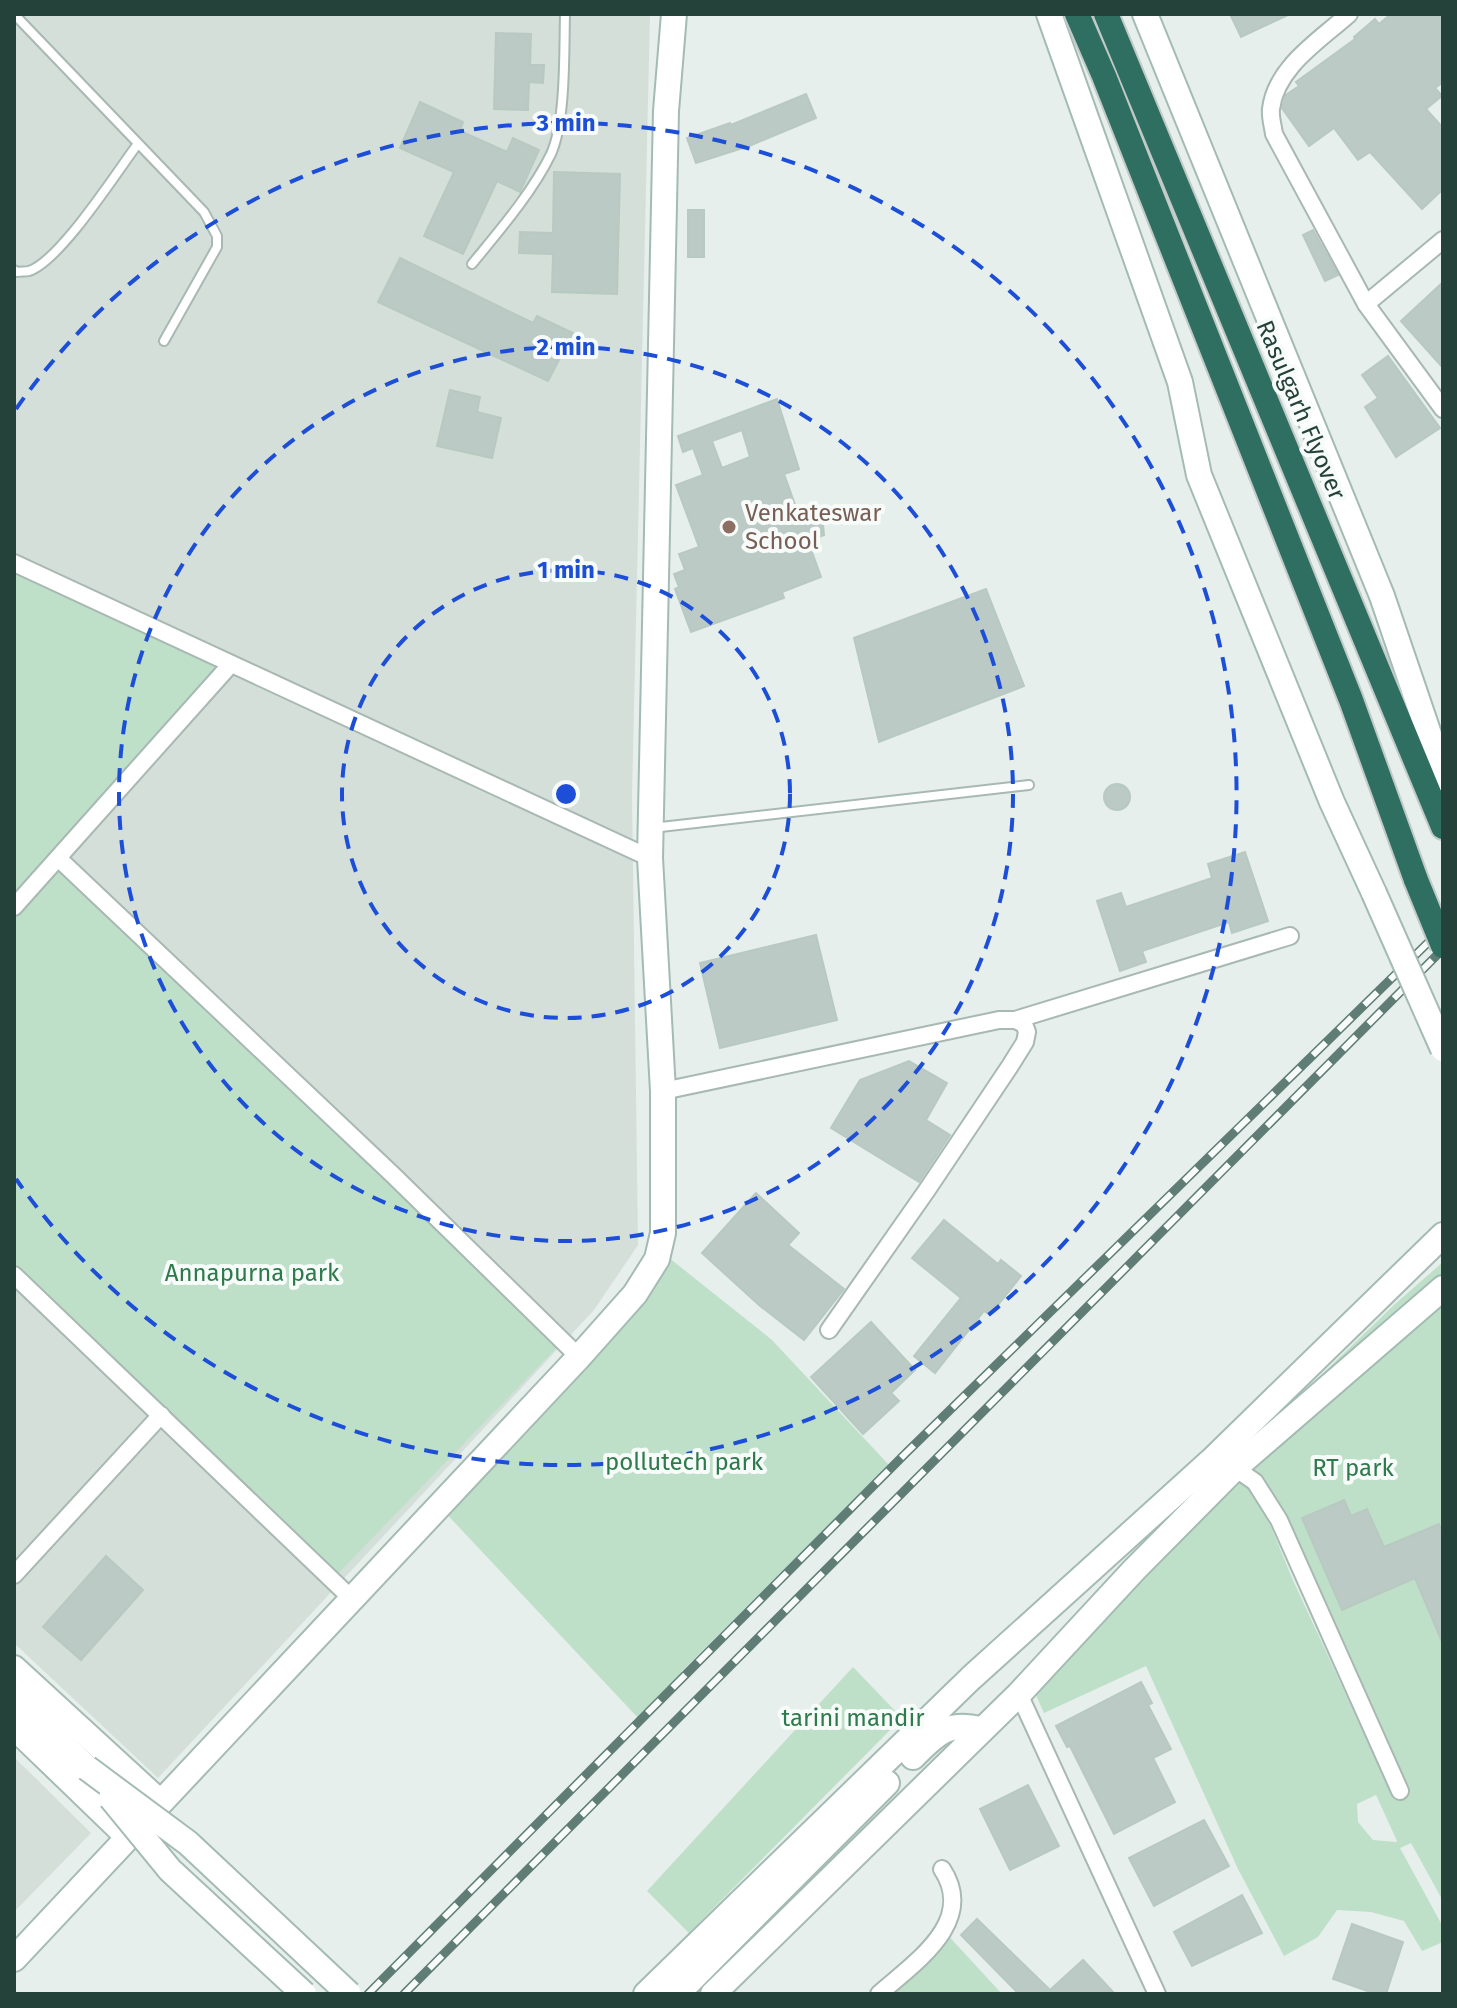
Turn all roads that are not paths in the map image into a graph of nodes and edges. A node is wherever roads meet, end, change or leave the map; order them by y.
1 (14, 14) edge
2 (565, 14) edge
3 (674, 14) edge
4 (1049, 14) edge
5 (1077, 14) edge
6 (1106, 14) edge
7 (1145, 14) edge
8 (1345, 15) edge
9 (137, 145) junction
10 (1443, 240) edge
11 (472, 264) dead end
12 (14, 270) edge
13 (1366, 304) junction
14 (164, 341) dead end
15 (1443, 409) edge
16 (14, 563) edge
17 (231, 664) junction
18 (1443, 784) edge
19 (1029, 785) dead end
20 (1443, 827) edge
21 (651, 828) junction
22 (58, 858) junction
23 (650, 858) junction
24 (14, 907) edge
25 (1290, 936) dead end
26 (1443, 946) edge
27 (1015, 1020) junction
28 (1443, 1049) edge
29 (663, 1091) junction
30 (1443, 1235) edge
31 (14, 1275) edge
32 (1443, 1288) edge
33 (829, 1330) dead end
34 (579, 1357) junction
35 (161, 1415) junction
36 (1235, 1468) junction
37 (14, 1575) edge
38 (352, 1599) junction
39 (14, 1668) edge
40 (1019, 1694) junction
41 (951, 1697) junction
42 (14, 1698) edge
43 (14, 1727) edge
44 (980, 1729) junction
45 (933, 1737) junction
46 (87, 1768) junction
47 (1400, 1791) dead end
48 (160, 1802) junction
49 (128, 1837) junction
50 (942, 1869) dead end
51 (14, 1959) edge
52 (304, 1994) edge
53 (349, 1994) edge
54 (646, 1994) edge
55 (677, 1994) edge
56 (713, 1994) edge
57 (879, 1994) edge
58 (1157, 1994) edge

1 - 9 lane
2 - 11 lane
3 - 21 street
4 - 28 street, bridge
5 - 26 highway, bridge
6 - 20 highway, Rasulgarh Flyover
7 - 18 street
8 - 13 street
9 - 12 lane
9 - 14 lane
10 - 13 street
13 - 15 street
16 - 17 street
17 - 22 street
17 - 23 street
19 - 21 lane
21 - 23 street
22 - 24 street
22 - 34 street
23 - 29 street
25 - 27 street
27 - 29 street
27 - 33 street
29 - 34 street
30 - 41 street
31 - 35 street
32 - 36 street
34 - 38 street
35 - 37 street
35 - 38 street
36 - 40 street
36 - 47 street
38 - 48 street
39 - 48 street
40 - 44 street
40 - 58 street
41 - 45 street
41 - 54 street
42 - 46 street
43 - 49 street
44 - 45 street
44 - 56 street
45 - 55 street
46 - 52 street, bridge
46 - 53 street, bridge
48 - 49 street
49 - 51 street
50 - 57 street

